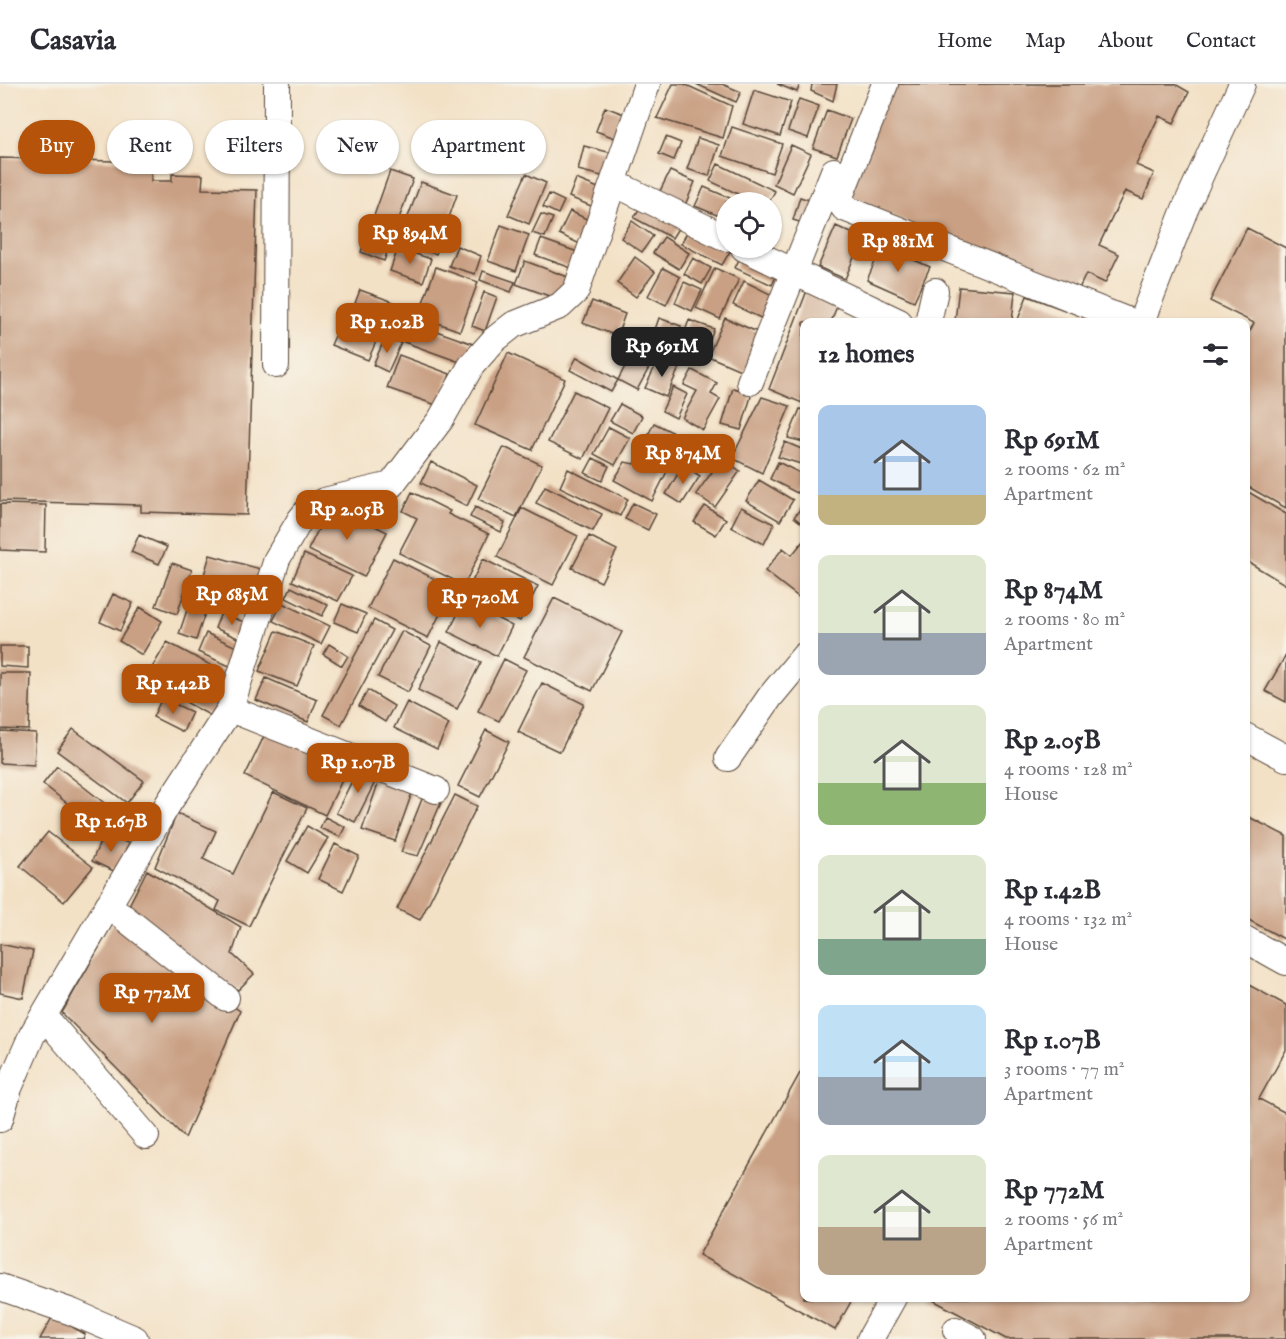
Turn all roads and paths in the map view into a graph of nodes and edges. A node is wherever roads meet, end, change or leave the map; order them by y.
1 (277, 84) edge
2 (647, 84) edge
3 (867, 84) edge
4 (885, 84) edge
5 (1242, 84) edge
6 (614, 183) junction
7 (716, 233) edge
8 (764, 258) edge
9 (793, 272) junction
10 (935, 291) dead end
11 (890, 318) edge
12 (929, 318) edge
13 (1121, 318) edge
14 (1144, 318) edge
15 (276, 364) dead end
16 (750, 382) dead end
17 (800, 661) edge
18 (230, 710) junction
19 (1250, 739) edge
20 (728, 758) dead end
21 (1286, 758) edge
22 (436, 790) dead end
23 (108, 904) junction
24 (1250, 942) edge
25 (1286, 962) edge
26 (226, 998) dead end
27 (44, 1016) junction
28 (0, 1119) edge
29 (146, 1137) dead end
30 (0, 1287) edge
31 (891, 1302) edge
32 (135, 1339) edge
33 (870, 1339) edge

1 - 15 street
2 - 6 street
3 - 9 street
4 - 13 street
5 - 14 street
6 - 7 street
6 - 18 street
8 - 9 street
9 - 11 street
9 - 16 street
10 - 12 street
17 - 20 street
18 - 22 street
18 - 23 street
19 - 21 street
23 - 26 street
23 - 27 street
24 - 25 street
27 - 28 street
27 - 29 street
30 - 32 street
31 - 33 street

